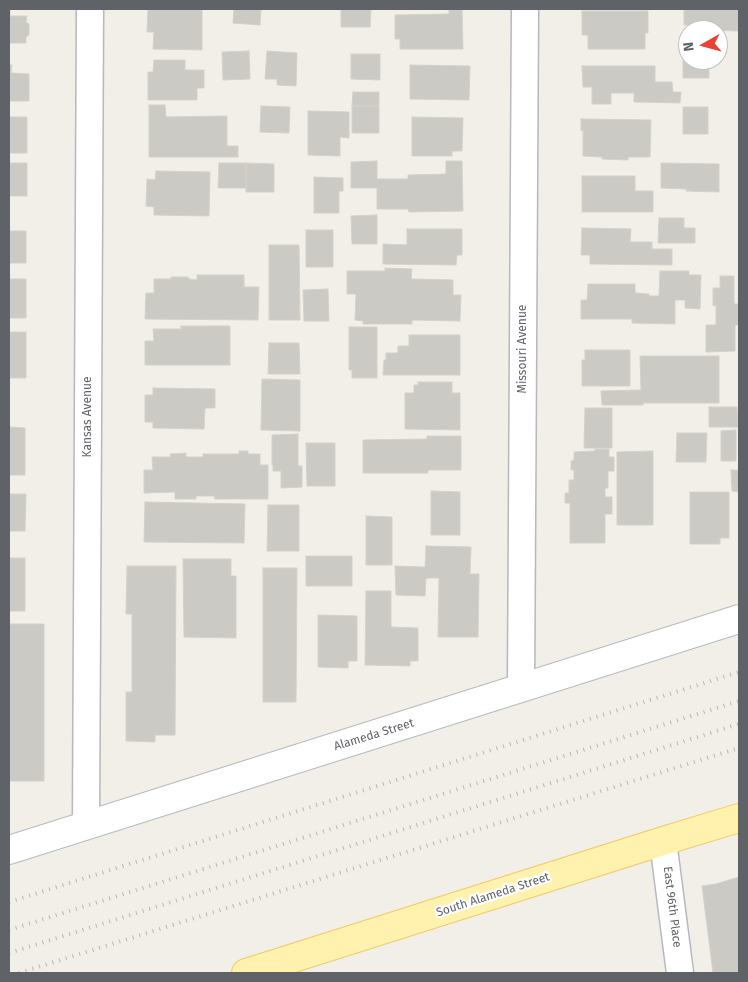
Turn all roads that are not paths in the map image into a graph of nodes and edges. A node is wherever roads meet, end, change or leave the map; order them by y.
1 (90, 9) edge
2 (525, 9) edge
3 (739, 619) edge
4 (521, 688) junction
5 (739, 818) edge
6 (86, 826) junction
7 (663, 841) junction
8 (9, 850) edge
9 (246, 973) edge
10 (680, 973) edge

1 - 6 street, Kansas Avenue
2 - 4 street, Missouri Avenue
3 - 4 street, Alameda Street
4 - 6 street, Alameda Street
5 - 7 main road, South Alameda Street
6 - 8 street, Alameda Street
7 - 9 main road, South Alameda Street
7 - 10 street, East 96th Place

